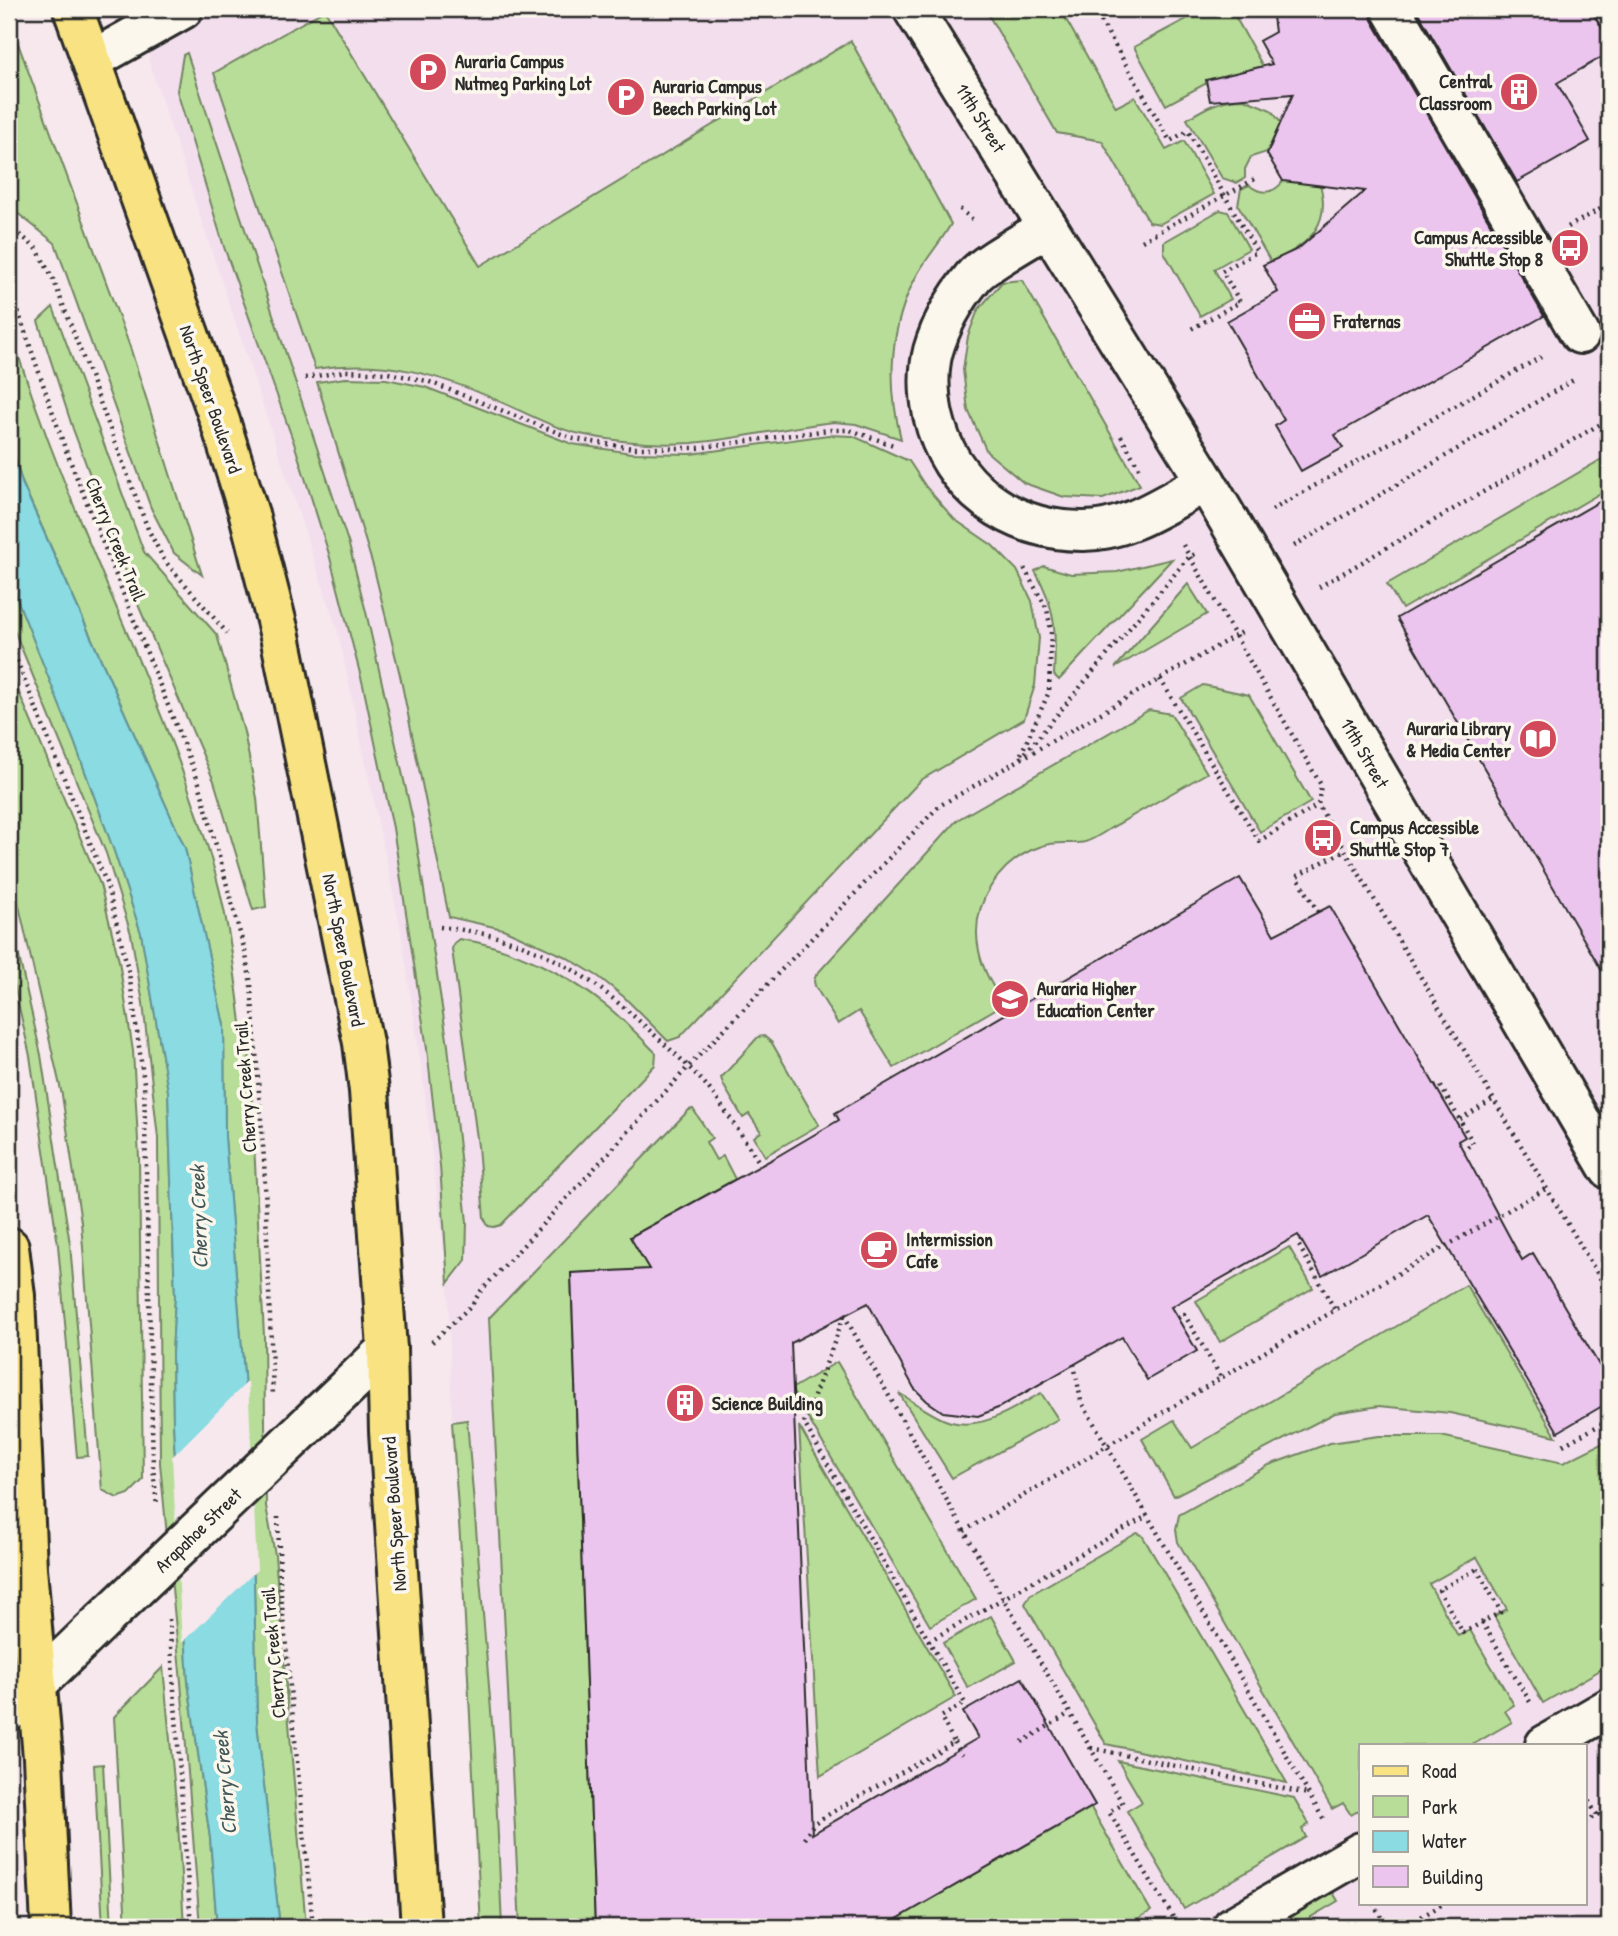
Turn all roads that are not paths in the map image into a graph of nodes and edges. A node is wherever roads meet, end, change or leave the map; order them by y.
1 (72, 9) edge
2 (183, 9) edge
3 (914, 9) edge
4 (1391, 9) edge
5 (92, 60) junction
6 (1048, 227) junction
7 (1580, 334) road end
8 (1206, 482) junction
9 (1609, 1169) edge
10 (9, 1247) edge
11 (387, 1349) junction
12 (36, 1683) junction
13 (1609, 1708) edge
14 (9, 1711) edge
15 (1549, 1743) edge
16 (1354, 1856) edge
17 (51, 1927) edge
18 (421, 1927) edge
19 (1232, 1927) edge

1 - 5 main road, North Speer Boulevard
2 - 5 street
3 - 6 street, 11th Street
4 - 7 street
5 - 11 main road, North Speer Boulevard
6 - 8 street, 11th Street
6 - 8 street
8 - 9 street, 11th Street
10 - 12 main road
11 - 12 street, Arapahoe Street, bridge
11 - 18 main road, North Speer Boulevard
12 - 14 street, Arapahoe Street
12 - 17 main road
13 - 15 street
16 - 19 street

